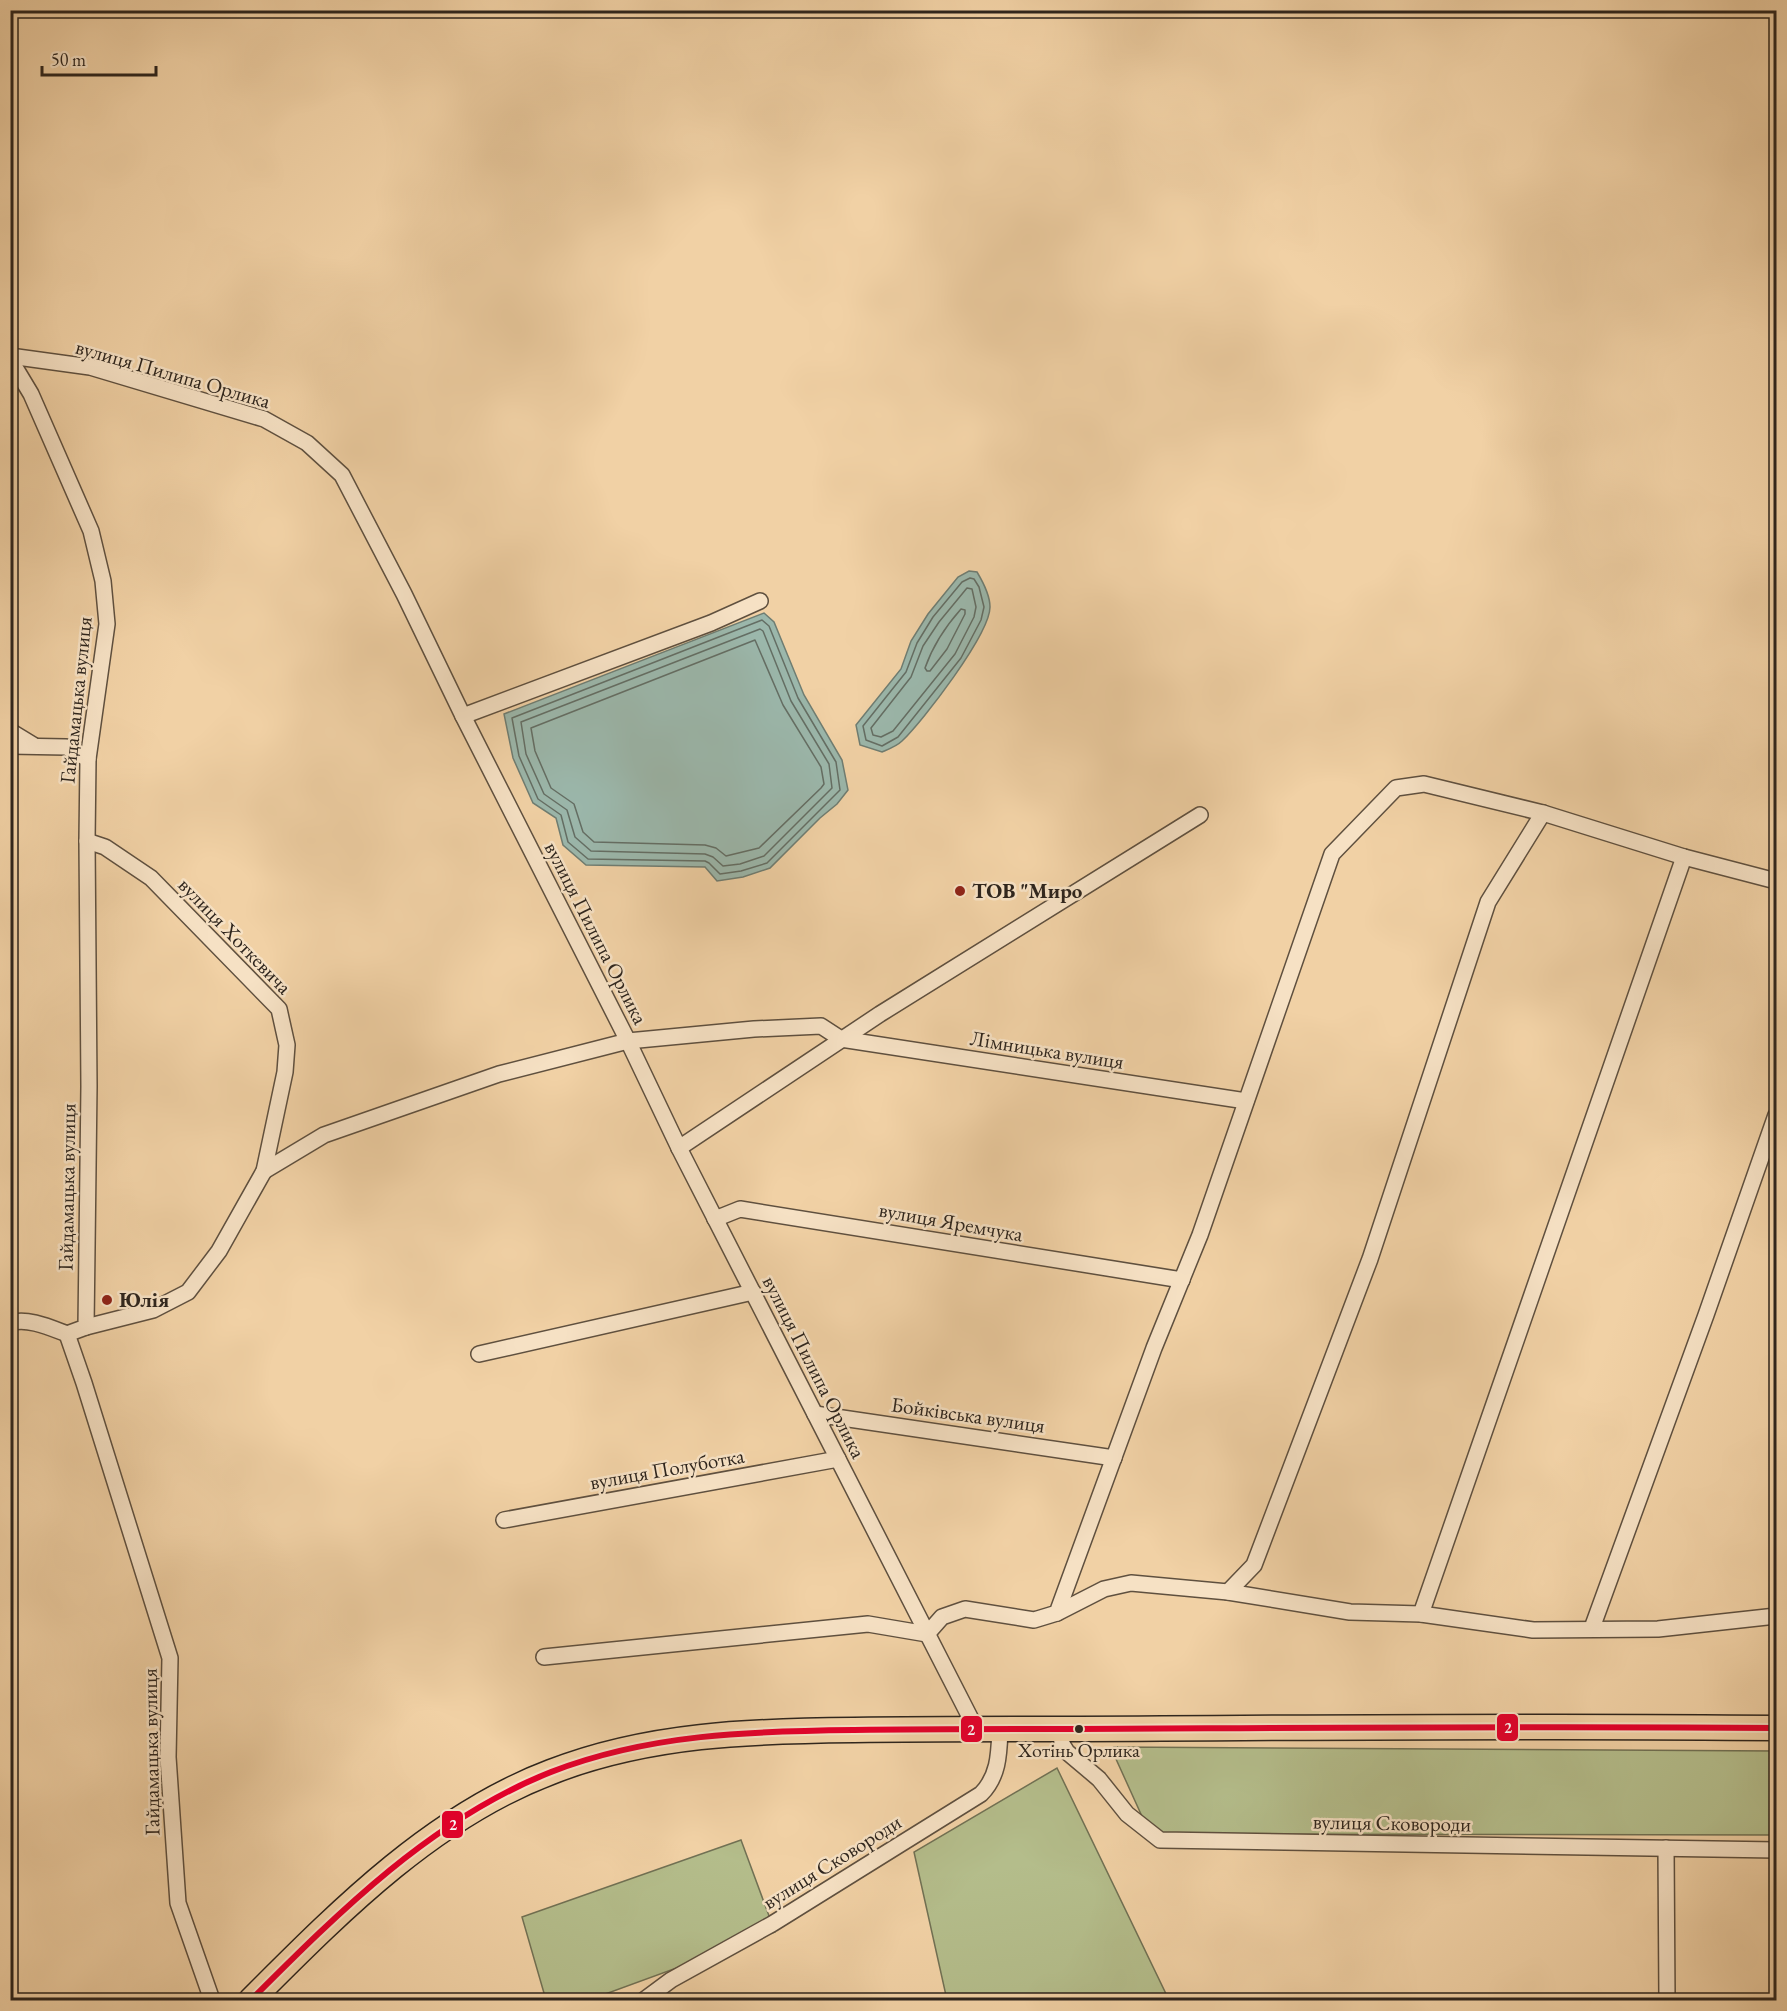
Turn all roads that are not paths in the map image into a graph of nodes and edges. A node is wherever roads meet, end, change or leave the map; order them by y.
1 (10, 358) edge
2 (760, 601) dead end
3 (463, 716) junction
4 (10, 731) edge
5 (34, 745) junction
6 (10, 746) edge
7 (88, 759) junction
8 (1543, 813) junction
9 (1200, 815) dead end
10 (87, 841) junction
11 (1684, 857) junction
12 (1776, 881) edge
13 (841, 1039) junction
14 (628, 1041) junction
15 (1246, 1101) junction
16 (1776, 1115) edge
17 (679, 1148) junction
18 (264, 1171) junction
19 (715, 1219) junction
20 (1182, 1280) junction
21 (753, 1292) junction
22 (10, 1323) edge
23 (86, 1327) junction
24 (67, 1334) junction
25 (479, 1354) dead end
26 (815, 1414) junction
27 (1114, 1458) junction
28 (838, 1459) junction
29 (504, 1520) dead end
30 (1228, 1592) junction
31 (1058, 1613) junction
32 (1421, 1614) junction
33 (1776, 1616) edge
34 (1592, 1628) junction
35 (927, 1634) junction
36 (544, 1657) dead end
37 (1776, 1728) edge
38 (988, 1729) junction
39 (1061, 1729) junction
40 (1666, 1848) junction
41 (1776, 1850) edge
42 (212, 2001) edge
43 (251, 2001) edge
44 (644, 2001) edge
45 (1667, 2001) edge

1 - 3 street, вулиця Пилипа Орлика
1 - 7 street, Гайдамацька вулиця
2 - 3 street
3 - 14 street, вулиця Пилипа Орлика
4 - 5 street
5 - 6 street
5 - 7 street
7 - 10 street, Гайдамацька вулиця
8 - 11 street
8 - 15 street
8 - 30 street
9 - 13 street
10 - 18 street, вулиця Хоткевича
10 - 23 street, Гайдамацька вулиця
11 - 12 street
11 - 32 street
13 - 14 street, Лімницька вулиця
13 - 15 street, Лімницька вулиця
13 - 17 street
14 - 17 street, вулиця Пилипа Орлика
14 - 18 street, Лімницька вулиця
15 - 20 street
16 - 34 street
17 - 19 street, вулиця Пилипа Орлика
18 - 23 street, вулиця Хоткевича
19 - 20 street, вулиця Яремчука
19 - 21 street, вулиця Пилипа Орлика
20 - 27 street
21 - 25 street
21 - 26 street, вулиця Пилипа Орлика
22 - 24 street
23 - 24 street
24 - 42 street, Гайдамацька вулиця
26 - 27 street, Бойківська вулиця
26 - 28 street, вулиця Пилипа Орлика
27 - 31 street
28 - 29 street, вулиця Полуботка
28 - 35 street, вулиця Пилипа Орлика
30 - 31 street
30 - 32 street
31 - 35 street
32 - 34 street
33 - 34 street
35 - 36 street
35 - 38 street, вулиця Пилипа Орлика
37 - 39 main road
38 - 39 main road
38 - 43 main road
38 - 44 street, вулиця Сковороди
39 - 40 street, вулиця Сковороди
40 - 41 street, вулиця Сковороди
40 - 45 street

